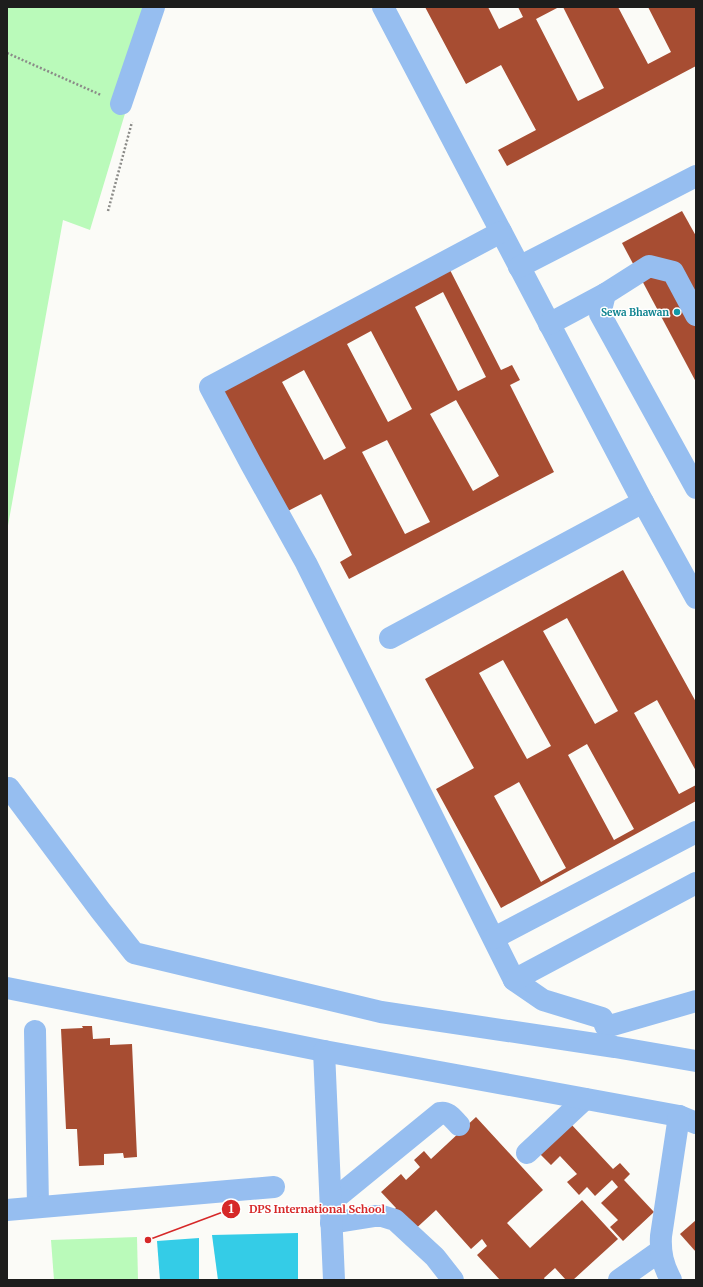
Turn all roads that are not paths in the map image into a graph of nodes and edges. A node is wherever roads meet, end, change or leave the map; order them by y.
1 (154, 7) edge
2 (384, 7) edge
3 (121, 104) road end
4 (696, 176) edge
5 (501, 232) junction
6 (519, 267) junction
7 (604, 294) junction
8 (696, 316) edge
9 (549, 324) junction
10 (696, 488) edge
11 (643, 502) junction
12 (696, 598) edge
13 (390, 638) dead end
14 (7, 789) edge
15 (696, 832) edge
16 (696, 883) edge
17 (494, 938) junction
18 (514, 980) junction
19 (7, 988) edge
20 (696, 1000) edge
21 (35, 1031) dead end
22 (324, 1051) junction
23 (696, 1062) edge
24 (585, 1099) junction
25 (687, 1119) edge
26 (459, 1125) dead end
27 (528, 1153) dead end
28 (274, 1188) dead end
29 (38, 1207) junction
30 (7, 1210) edge
31 (331, 1212) junction
32 (660, 1251) junction
33 (334, 1280) edge
34 (453, 1280) edge
35 (619, 1280) edge
36 (671, 1280) edge

1 - 3 street
2 - 5 street
4 - 6 street
5 - 6 street
5 - 17 street
6 - 9 street
7 - 8 street
7 - 9 street
7 - 10 street
9 - 11 street
11 - 12 street
11 - 13 street
14 - 23 street
15 - 17 street
16 - 18 street
17 - 18 street
18 - 20 street
19 - 22 street
21 - 29 street
22 - 24 street
22 - 31 street
24 - 25 street
24 - 27 street
25 - 32 street
26 - 31 street
28 - 29 street
29 - 30 street
31 - 33 street
31 - 34 street
32 - 35 street
32 - 36 street

